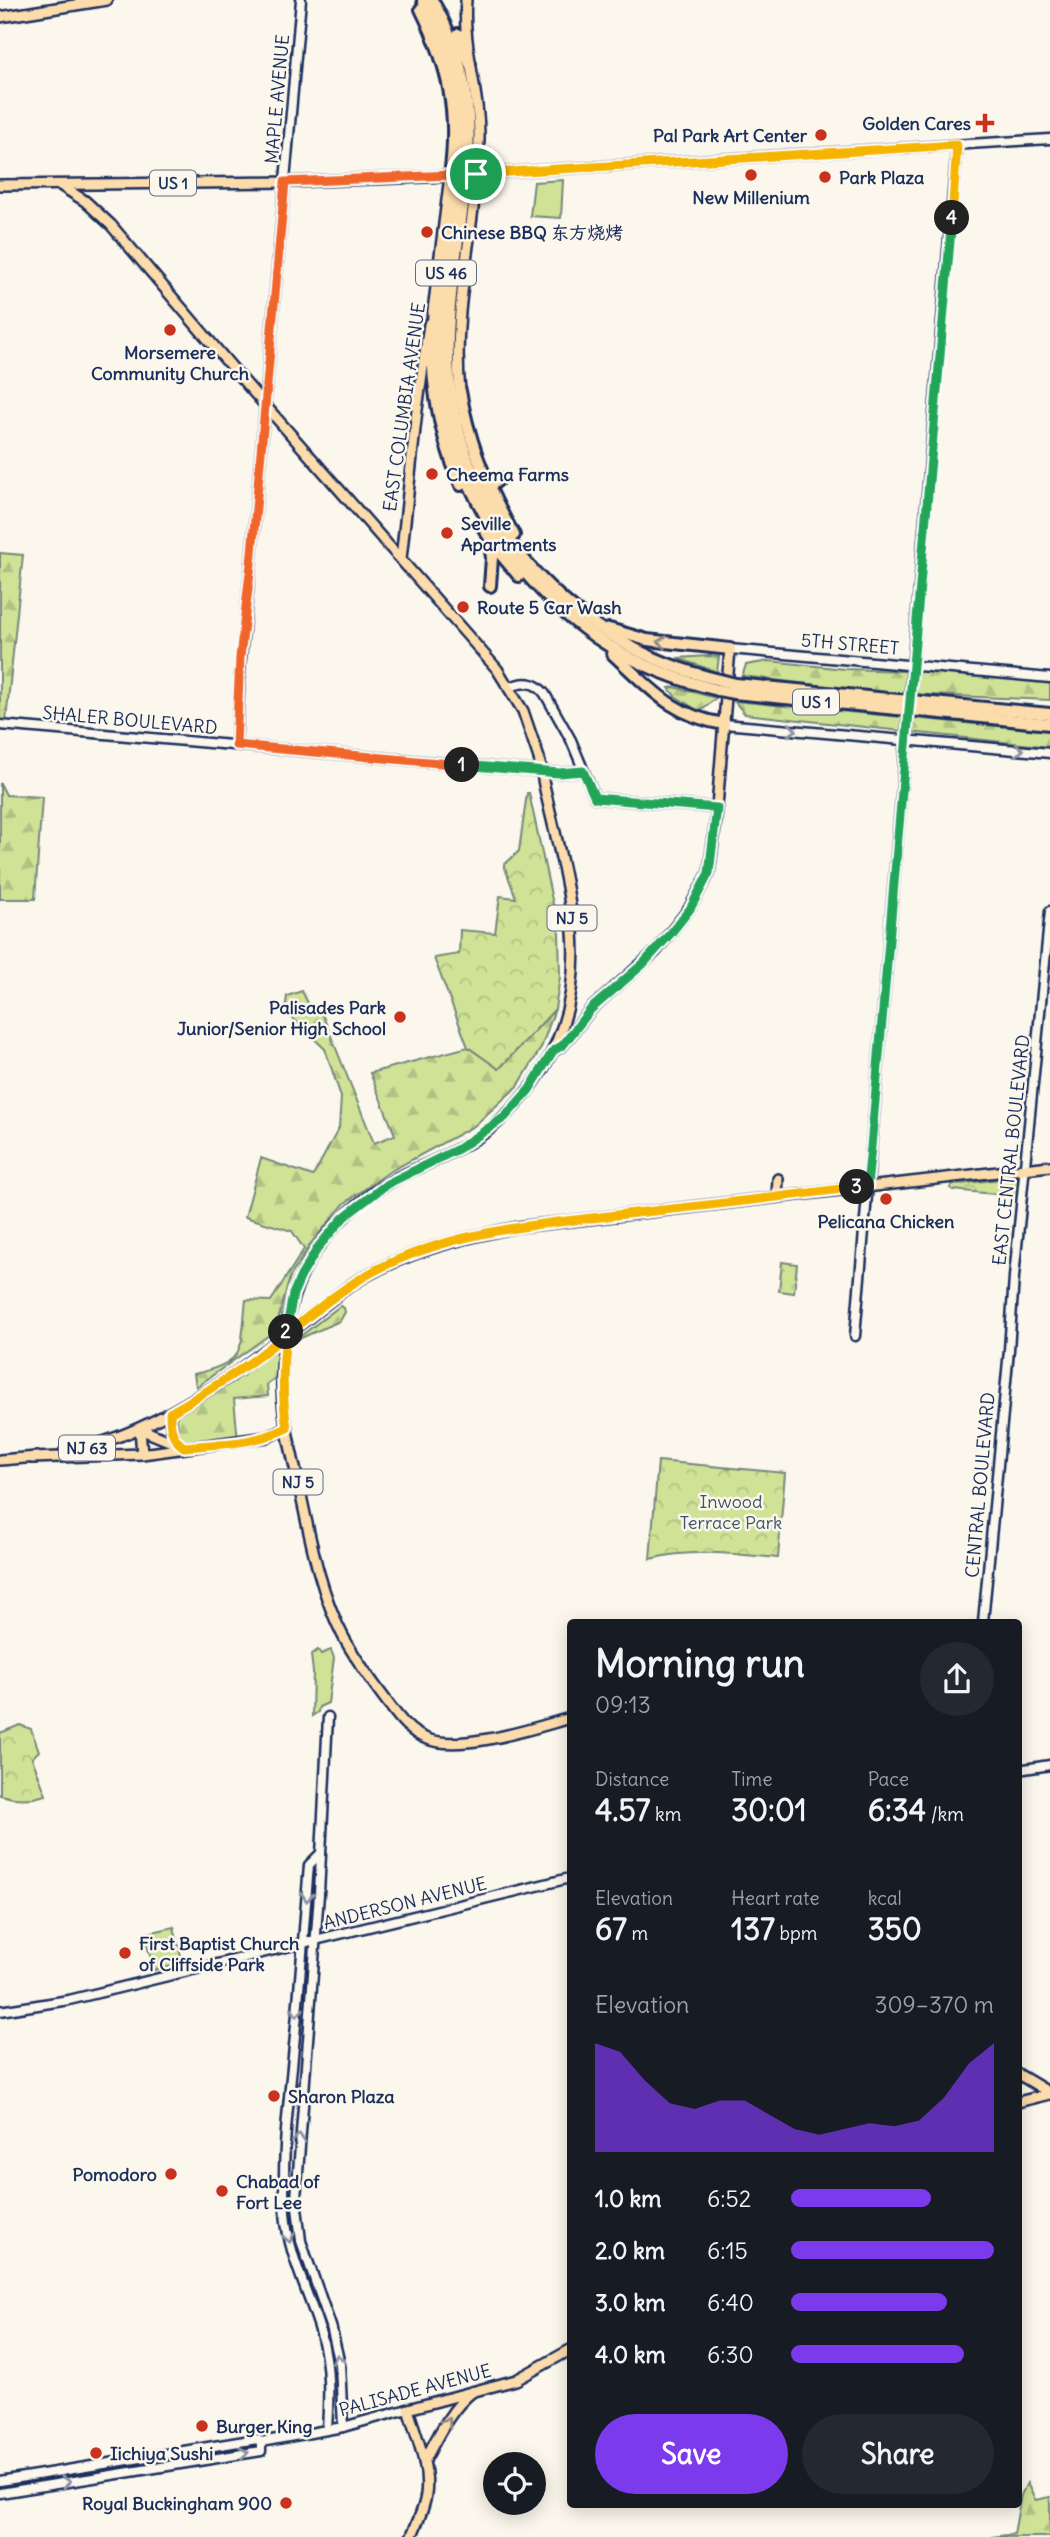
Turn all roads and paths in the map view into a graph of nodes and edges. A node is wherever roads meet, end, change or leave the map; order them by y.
1 (107, 0) edge
2 (302, 0) edge
3 (417, 0) edge
4 (423, 0) edge
5 (432, 0) edge
6 (439, 0) edge
7 (466, 0) edge
8 (0, 17) edge
9 (470, 64) junction
10 (1050, 139) edge
11 (957, 145) junction
12 (473, 174) junction
13 (452, 176) junction
14 (285, 182) junction
15 (0, 185) edge
16 (60, 185) junction
17 (434, 307) junction
18 (460, 391) joint
19 (265, 406) junction
20 (499, 479) dead end
21 (486, 481) junction
22 (483, 528) junction
23 (401, 559) junction
24 (537, 573) junction
25 (490, 586) dead end
26 (545, 597) junction
27 (586, 620) junction
28 (595, 638) junction
29 (730, 649) junction
30 (913, 666) junction
31 (1050, 678) edge
32 (719, 685) junction
33 (510, 687) junction
34 (922, 707) junction
35 (1050, 714) edge
36 (0, 724) edge
37 (724, 724) junction
38 (1050, 724) edge
39 (907, 739) junction
40 (236, 745) junction
41 (1050, 753) edge
42 (583, 771) junction
43 (717, 808) junction
44 (1050, 911) edge
45 (553, 1051) junction
46 (1050, 1166) edge
47 (1025, 1169) junction
48 (778, 1179) dead end
49 (867, 1186) junction
50 (777, 1197) junction
51 (855, 1336) dead end
52 (1009, 1350) joint
53 (170, 1413) junction
54 (287, 1428) junction
55 (140, 1429) junction
56 (181, 1445) junction
57 (142, 1454) junction
58 (32, 1458) junction
59 (0, 1460) edge
60 (983, 1619) edge
61 (328, 1717) dead end
62 (567, 1719) edge
63 (1050, 1765) edge
64 (1022, 1769) edge
65 (320, 1854) junction
66 (567, 1879) edge
67 (315, 1941) junction
68 (303, 1944) junction
69 (0, 2011) edge
70 (1022, 2076) edge
71 (1050, 2094) edge
72 (1022, 2101) edge
73 (567, 2352) edge
74 (479, 2388) junction
75 (408, 2409) junction
76 (343, 2427) junction
77 (327, 2429) junction
78 (261, 2442) junction
79 (424, 2462) junction
80 (0, 2481) edge
81 (0, 2493) edge
82 (411, 2537) edge

1 - 8 main road
2 - 14 street, MAPLE AVENUE
3 - 13 highway
4 - 26 highway, US 46
5 - 24 highway, US 46
6 - 9 highway
7 - 9 main road
9 - 12 main road
10 - 11 street
11 - 12 street
11 - 30 street
12 - 13 main road, US 1, bridge
12 - 18 main road, US 1
13 - 14 main road, US 1
13 - 17 main road, EAST COLUMBIA AVENUE / US 1
14 - 16 main road, US 1
14 - 19 street, MAPLE AVENUE
15 - 16 main road, US 1
16 - 19 main road, NJ 5
17 - 22 highway, US 1
17 - 23 main road, EAST COLUMBIA AVENUE
18 - 21 highway, US 1
19 - 23 main road, NJ 5
19 - 40 street, MAPLE AVENUE
20 - 21 highway
21 - 24 highway, US 1
22 - 25 highway
22 - 26 highway, US 1
23 - 33 main road, NJ 5
24 - 27 highway, US 1
26 - 28 highway, US 1
29 -> 27 highway
27 - 32 highway, US 1
28 - 32 highway, US 1
28 - 37 highway
29 - 30 street, 5TH STREET
29 - 37 main road
30 - 31 street, 5TH STREET
30 - 39 street
32 - 34 highway, US 1, bridge
33 - 42 street
33 - 45 main road, NJ 5, bridge
34 - 35 highway, US 1
34 - 38 highway, US 1
36 - 40 street, SHALER BOULEVARD
37 -> 39 street
37 - 43 main road
39 -> 41 street
39 - 49 street
40 - 42 street, SHALER BOULEVARD
42 - 43 street
43 - 45 main road
44 - 47 street, EAST CENTRAL BOULEVARD
45 - 54 main road, NJ 5
46 - 47 main road, NJ 63
47 - 49 main road, NJ 63
47 - 52 street, EAST CENTRAL BOULEVARD
48 - 50 main road
49 - 50 main road, NJ 63
49 - 51 street
50 - 53 main road, NJ 63, bridge
52 - 60 street, CENTRAL BOULEVARD
53 - 55 main road, NJ 63
53 - 56 main road
54 - 56 main road
54 - 62 main road, NJ 5
55 - 56 main road
55 - 57 main road
55 - 58 main road, NJ 63
56 - 57 main road
57 - 58 main road
58 - 59 main road, NJ 63
61 - 65 street
63 - 64 street
65 - 67 street
65 -> 68 street
66 - 67 street, ANDERSON AVENUE
67 - 68 street, ANDERSON AVENUE
76 -> 67 street
68 - 69 street, ANDERSON AVENUE
68 -> 77 street
70 - 71 main road
71 - 72 main road
73 - 74 main road, PALISADE AVENUE
74 - 75 main road, PALISADE AVENUE
79 -> 74 main road
75 - 76 street, PALISADE AVENUE
75 - 79 main road
76 - 77 street, PALISADE AVENUE
77 - 78 street, PALISADE AVENUE
78 - 80 street, PALISADE AVENUE
81 -> 78 street, PALISADE AVENUE
79 - 82 main road

